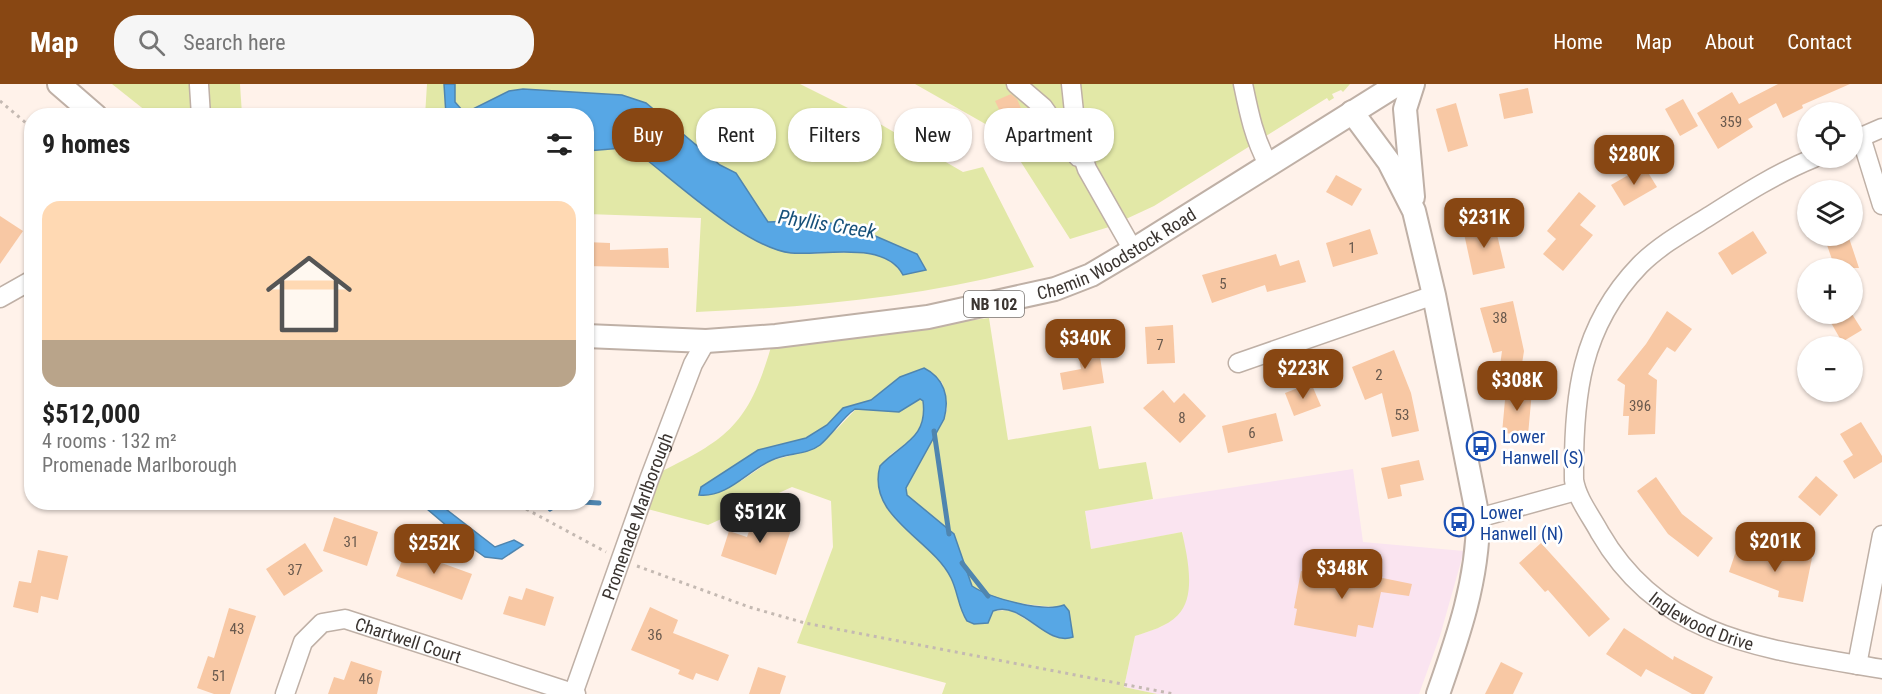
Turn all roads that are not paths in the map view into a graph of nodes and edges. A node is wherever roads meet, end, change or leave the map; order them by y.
1 (59, 84) edge
2 (199, 84) edge
3 (1016, 84) edge
4 (1071, 84) edge
5 (1243, 84) edge
6 (1398, 84) edge
7 (1413, 84) edge
8 (87, 108) edge
9 (200, 108) edge
10 (1044, 108) edge
11 (1051, 108) edge
12 (1069, 108) edge
13 (1072, 108) edge
14 (1352, 112) junction
15 (1882, 128) edge
16 (1863, 136) edge
17 (1863, 155) edge
18 (1081, 162) edge
19 (1084, 162) edge
20 (1268, 164) junction
21 (1797, 166) edge
22 (1087, 170) junction
23 (1882, 205) edge
24 (1414, 211) junction
25 (1133, 250) junction
26 (24, 284) edge
27 (1434, 295) junction
28 (0, 298) edge
29 (594, 336) edge
30 (706, 341) junction
31 (1238, 363) dead end
32 (1576, 491) junction
33 (1478, 518) junction
34 (1882, 535) edge
35 (1857, 665) junction
36 (1882, 669) edge
37 (285, 694) edge
38 (574, 694) edge
39 (1438, 694) edge

1 - 8 main road
2 - 9 street
3 - 10 street
4 - 13 street
5 - 20 street
6 - 14 main road, Chemin Woodstock Road / NB 102
7 - 24 main road
11 - 12 street
14 - 20 main road, Chemin Woodstock Road / NB 102
14 - 24 main road
15 - 16 street
17 - 23 street
18 - 22 street
19 - 22 street
20 - 25 main road, Chemin Woodstock Road / NB 102
21 - 32 street
22 - 25 street
24 - 27 main road
25 - 30 main road, Chemin Woodstock Road / NB 102
26 - 28 street
27 - 31 street
27 - 33 main road
29 - 30 main road, Chemin Woodstock Road / NB 102
30 - 38 street, Promenade Marlborough
32 - 33 street
32 - 35 street, Inglewood Drive
33 - 39 main road
34 - 35 street
35 - 36 street, Inglewood Drive
37 - 38 street, Chartwell Court

